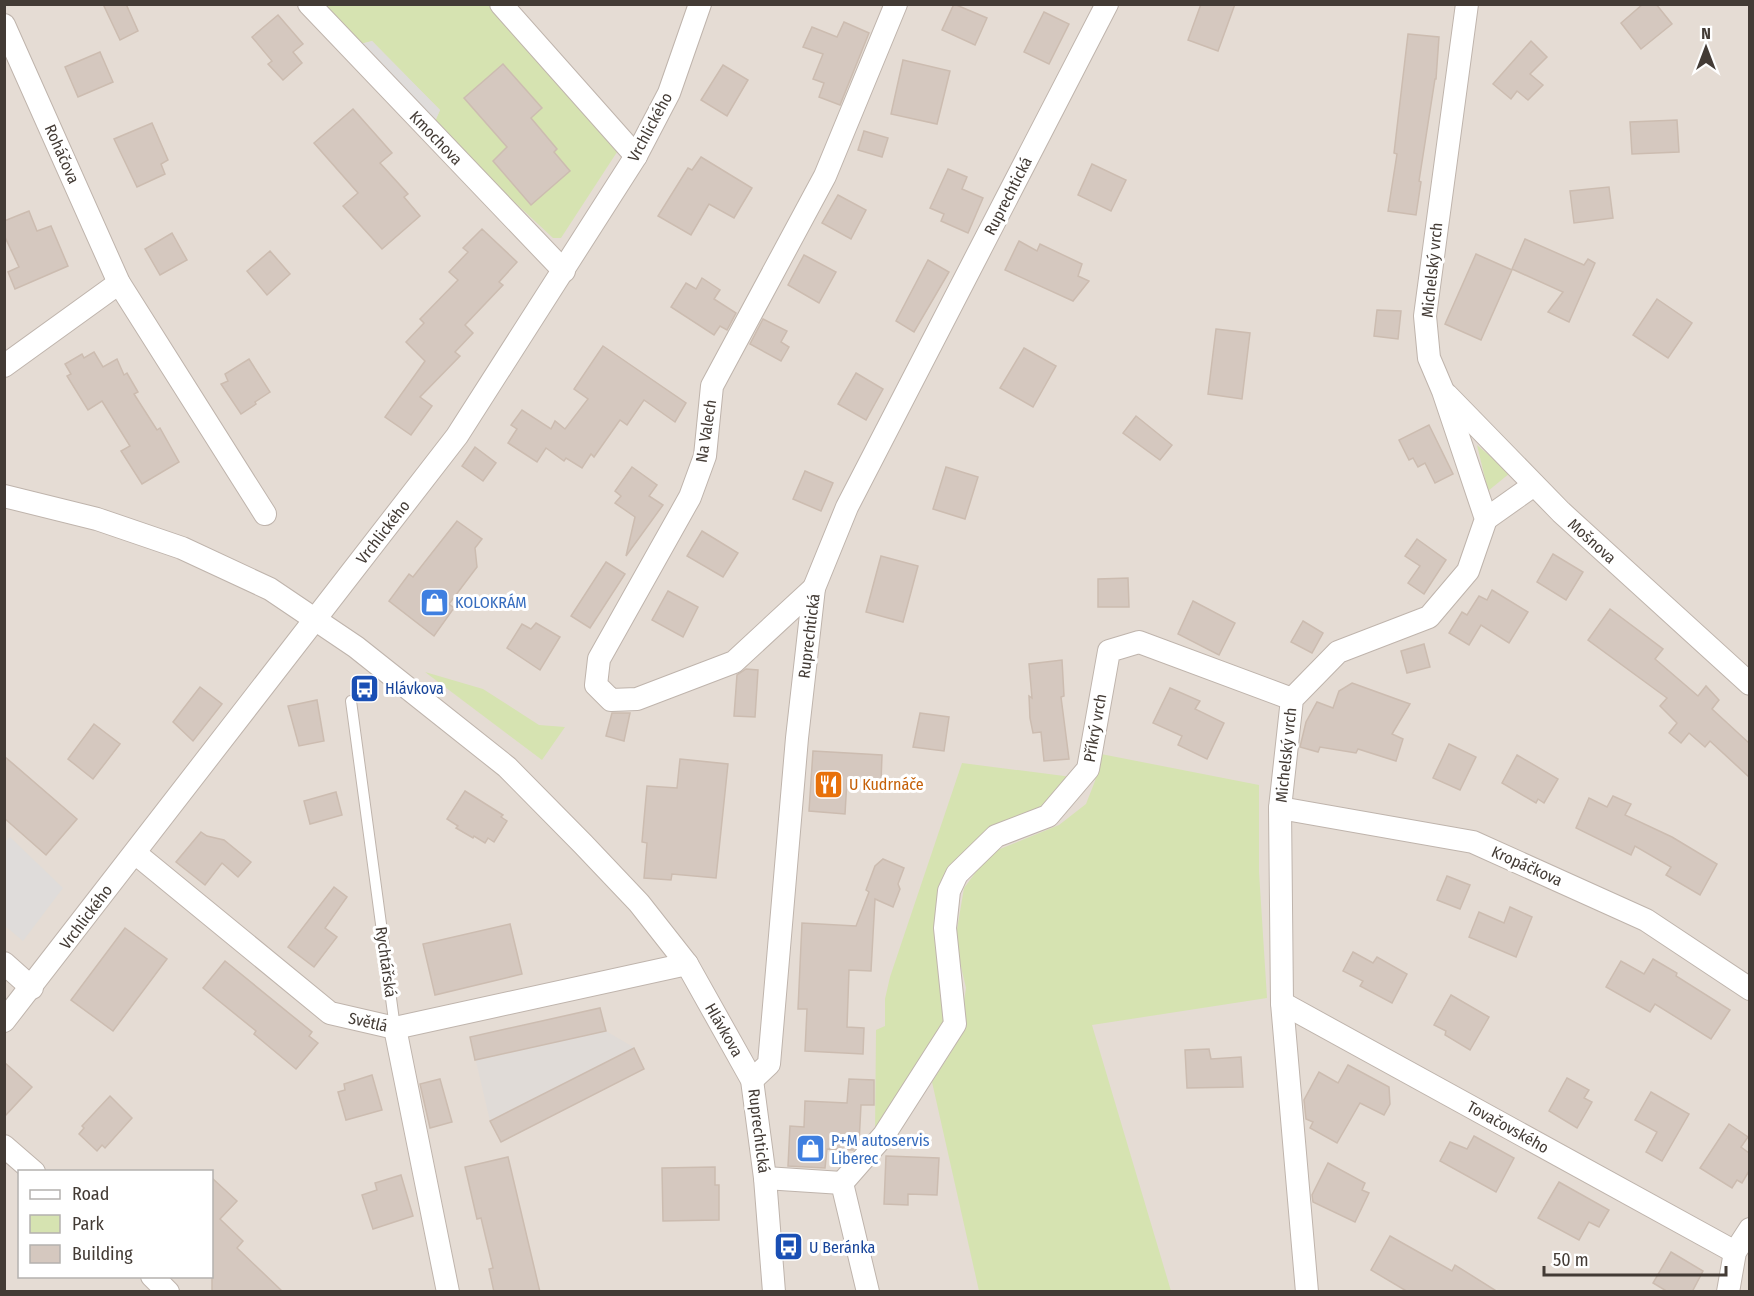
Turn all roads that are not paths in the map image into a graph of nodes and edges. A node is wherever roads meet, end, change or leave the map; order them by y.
1 (309, 4) edge
2 (501, 4) edge
3 (896, 4) edge
4 (1107, 4) edge
5 (1467, 4) edge
6 (691, 9) edge
7 (4, 25) edge
8 (636, 156) junction
9 (564, 271) junction
10 (119, 283) junction
11 (4, 366) edge
12 (1443, 391) junction
13 (1534, 485) junction
14 (4, 496) edge
15 (266, 514) dead end
16 (1486, 519) junction
17 (814, 588) junction
18 (315, 620) junction
19 (1749, 684) edge
20 (1292, 699) junction
21 (351, 701) dead end
22 (1280, 808) junction
23 (135, 853) junction
24 (4, 963) edge
25 (687, 964) junction
26 (32, 988) junction
27 (1749, 989) edge
28 (1282, 1003) junction
29 (4, 1022) edge
30 (395, 1028) junction
31 (752, 1080) junction
32 (4, 1146) edge
33 (32, 1170) edge
34 (765, 1178) junction
35 (842, 1182) junction
36 (1749, 1229) edge
37 (1735, 1252) junction
38 (154, 1278) edge
39 (168, 1292) edge
40 (448, 1292) edge
41 (774, 1292) edge
42 (868, 1292) edge
43 (1307, 1292) edge
44 (1728, 1292) edge

1 - 9 street, Kmochova
2 - 8 street
3 - 17 street, Na Valech
4 - 17 street, Ruprechtická
5 - 12 street, Michelský vrch
6 - 8 street, Vrchlického
7 - 10 street, Roháčova
8 - 9 street, Vrchlického
9 - 18 street, Vrchlického
10 - 11 street
10 - 15 street, Roháčova
12 - 13 street, Mošnova
12 - 16 street, Michelský vrch
13 - 16 street
13 - 19 street, Mošnova
14 - 18 street, Hlávkova
16 - 20 street, Michelský vrch
17 - 31 street, Ruprechtická
18 - 23 street, Vrchlického
18 - 25 street, Hlávkova
20 - 22 street, Michelský vrch
20 - 35 street, Příkrý vrch
21 - 30 lane, Rychtářská
22 - 27 street, Kropáčkova
22 - 28 street, Michelský vrch
23 - 26 street, Vrchlického
23 - 30 street, Světlá
24 - 26 street
25 - 30 street, Světlá
25 - 31 street, Hlávkova
26 - 29 street, Vrchlického
28 - 37 street, Tovačovského
28 - 43 street, Michelský vrch
30 - 40 street, Rychtářská
31 - 34 street, Ruprechtická
32 - 33 street
34 - 35 street
34 - 41 street, Ruprechtická
35 - 42 street
36 - 37 street
37 - 44 street
38 - 39 street

